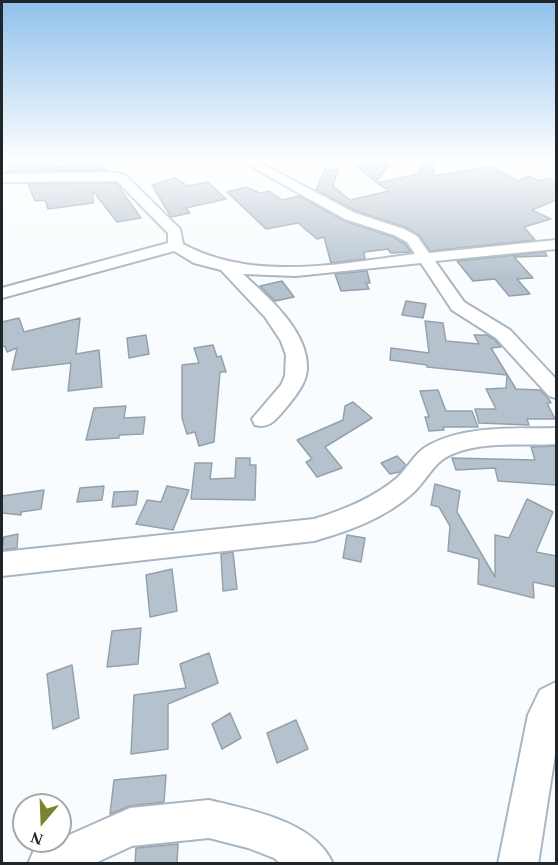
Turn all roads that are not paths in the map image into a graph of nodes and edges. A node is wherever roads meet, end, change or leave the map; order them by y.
1 (141, 198) edge
2 (317, 198) edge
3 (556, 244) edge
4 (176, 246) junction
5 (427, 258) junction
6 (227, 267) junction
7 (2, 293) edge
8 (556, 391) edge
9 (263, 419) dead end
10 (556, 436) edge
11 (2, 564) edge
12 (556, 698) edge
13 (48, 864) edge
14 (313, 864) edge
15 (518, 864) edge

1 - 4 street
2 - 5 street
3 - 5 street
4 - 6 street
4 - 7 street
5 - 6 street
5 - 8 street
6 - 9 street
10 - 11 street
12 - 15 street
13 - 14 street

